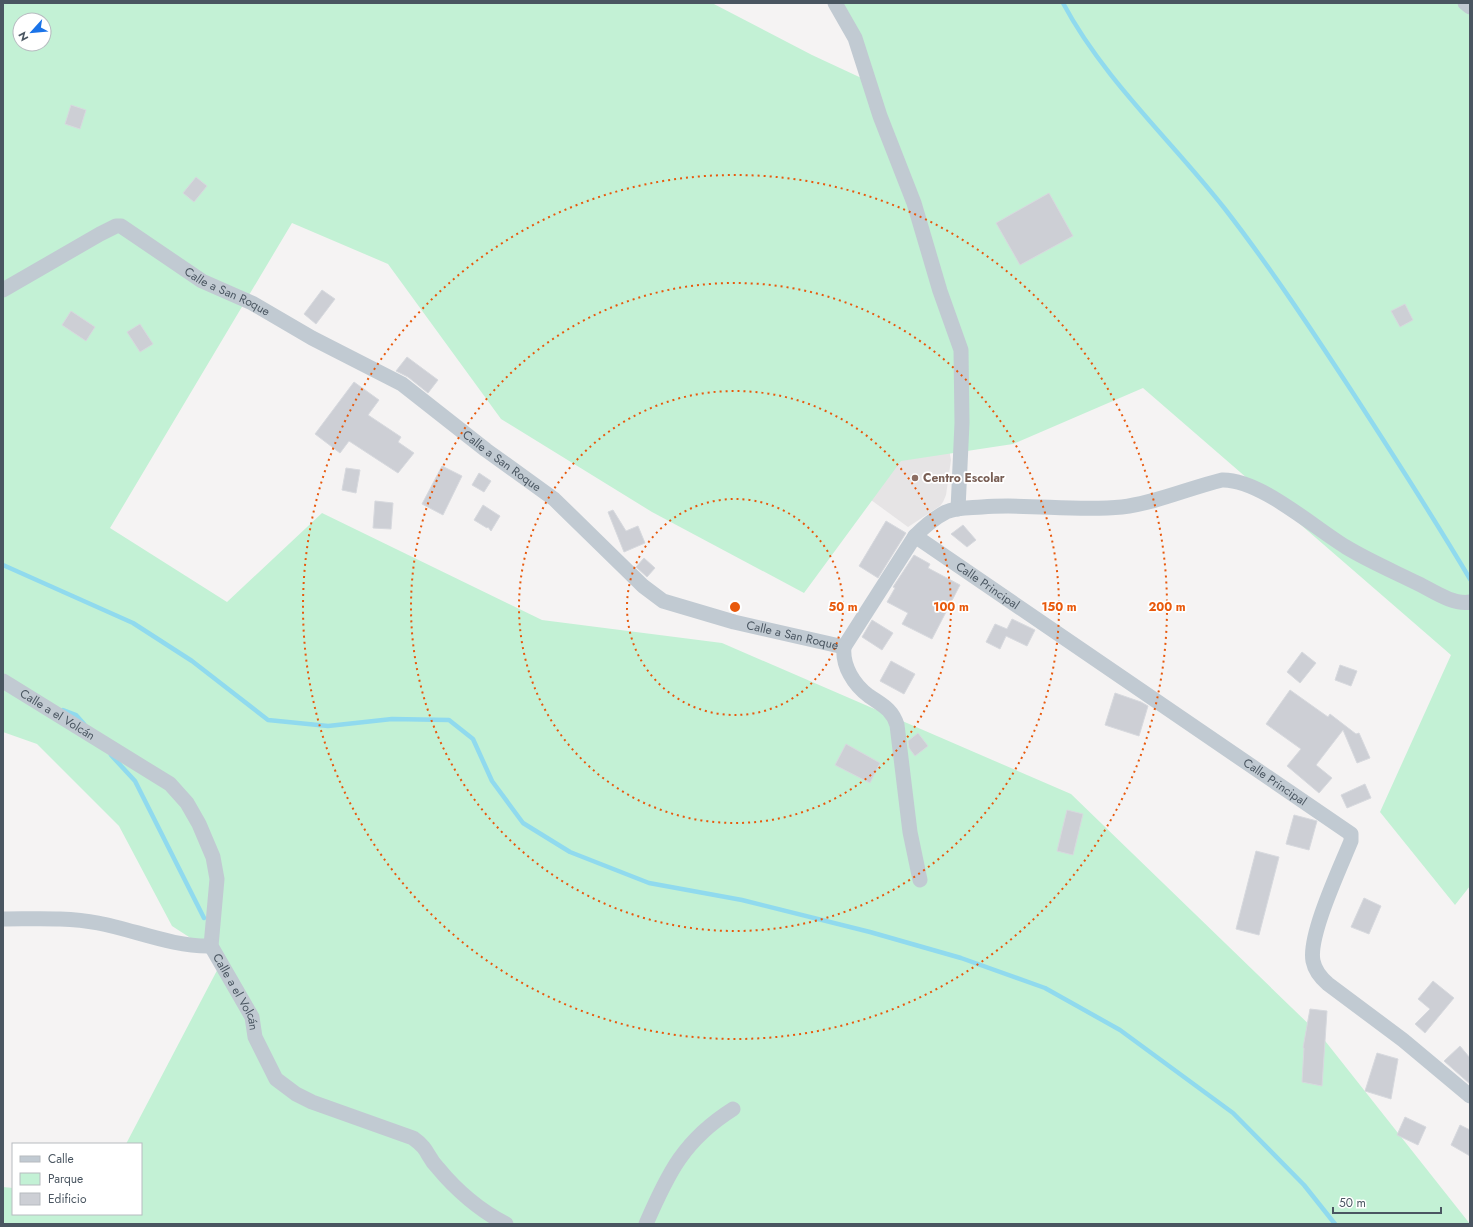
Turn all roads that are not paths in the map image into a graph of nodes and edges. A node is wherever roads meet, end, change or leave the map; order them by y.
1 (835, 3) edge
2 (1465, 3) edge
3 (1470, 7) edge
4 (3, 290) edge
5 (958, 509) junction
6 (915, 536) junction
7 (1470, 602) edge
8 (844, 647) junction
9 (3, 681) edge
10 (920, 880) dead end
11 (3, 919) edge
12 (211, 946) junction
13 (1470, 1096) edge
14 (732, 1109) dead end
15 (506, 1224) edge
16 (646, 1224) edge

1 - 5 street
2 - 3 street
4 - 8 street, Calle a San Roque
5 - 6 street, Calle a San Roque
5 - 7 street, Calle a San Roque
6 - 8 street, Calle a San Roque
6 - 13 street, Calle Principal
8 - 10 street
9 - 12 street, Calle a el Volcán
11 - 12 street
12 - 15 street, Calle a el Volcán
14 - 16 street

